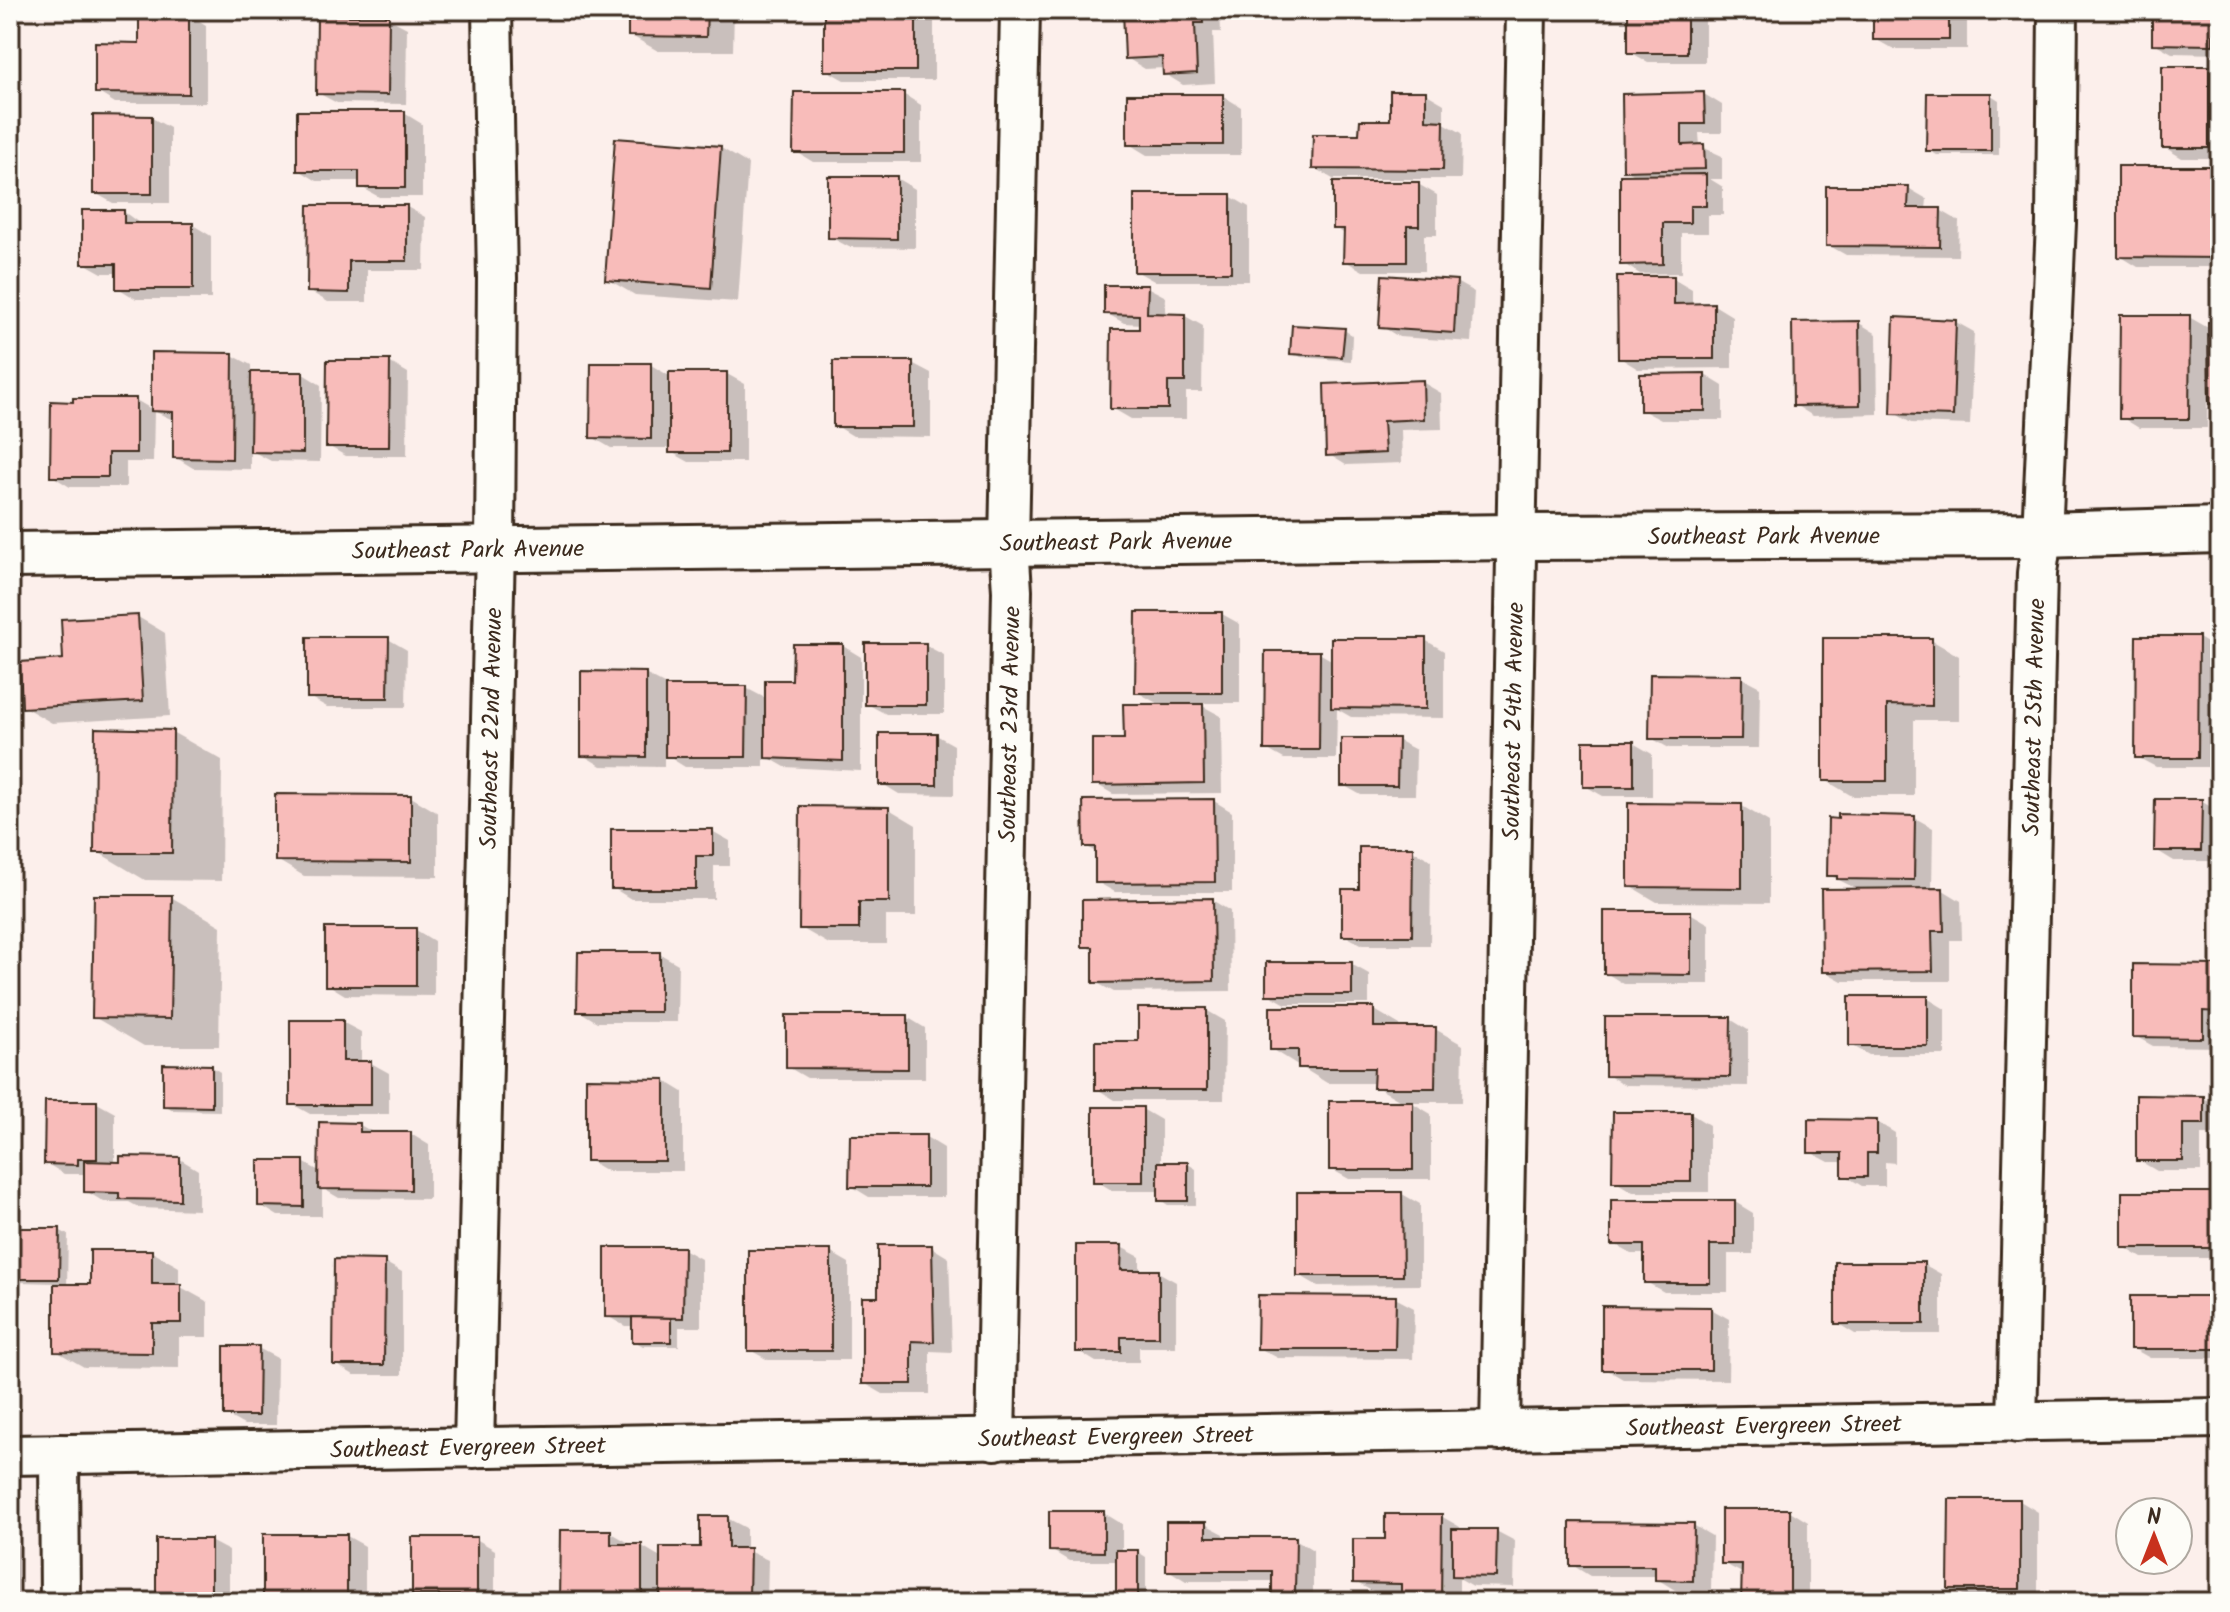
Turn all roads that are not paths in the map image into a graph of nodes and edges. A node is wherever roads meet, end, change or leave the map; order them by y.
1 (492, 10) edge
2 (1020, 10) edge
3 (1526, 10) edge
4 (2058, 10) edge
5 (2220, 530) edge
6 (2042, 535) junction
7 (1516, 537) junction
8 (1009, 543) junction
9 (495, 548) junction
10 (10, 555) edge
11 (2220, 1418) edge
12 (2017, 1423) junction
13 (1500, 1431) junction
14 (995, 1440) junction
15 (474, 1448) junction
16 (59, 1454) junction
17 (10, 1455) edge
18 (60, 1602) edge

1 - 9 street, Southeast 22nd Avenue
2 - 8 street, Southeast 23rd Avenue
3 - 7 street, Southeast 24th Avenue
4 - 6 street, Southeast 25th Avenue
5 - 6 street, Southeast Park Avenue
6 - 7 street, Southeast Park Avenue
6 - 12 street, Southeast 25th Avenue
7 - 8 street, Southeast Park Avenue
7 - 13 street, Southeast 24th Avenue
8 - 9 street, Southeast Park Avenue
8 - 14 street, Southeast 23rd Avenue
9 - 10 street, Southeast Park Avenue
9 - 15 street, Southeast 22nd Avenue
11 - 12 street, Southeast Evergreen Street
12 - 13 street, Southeast Evergreen Street
13 - 14 street, Southeast Evergreen Street
14 - 15 street, Southeast Evergreen Street
15 - 16 street, Southeast Evergreen Street
16 - 17 street, Southeast Evergreen Street
16 - 18 street

